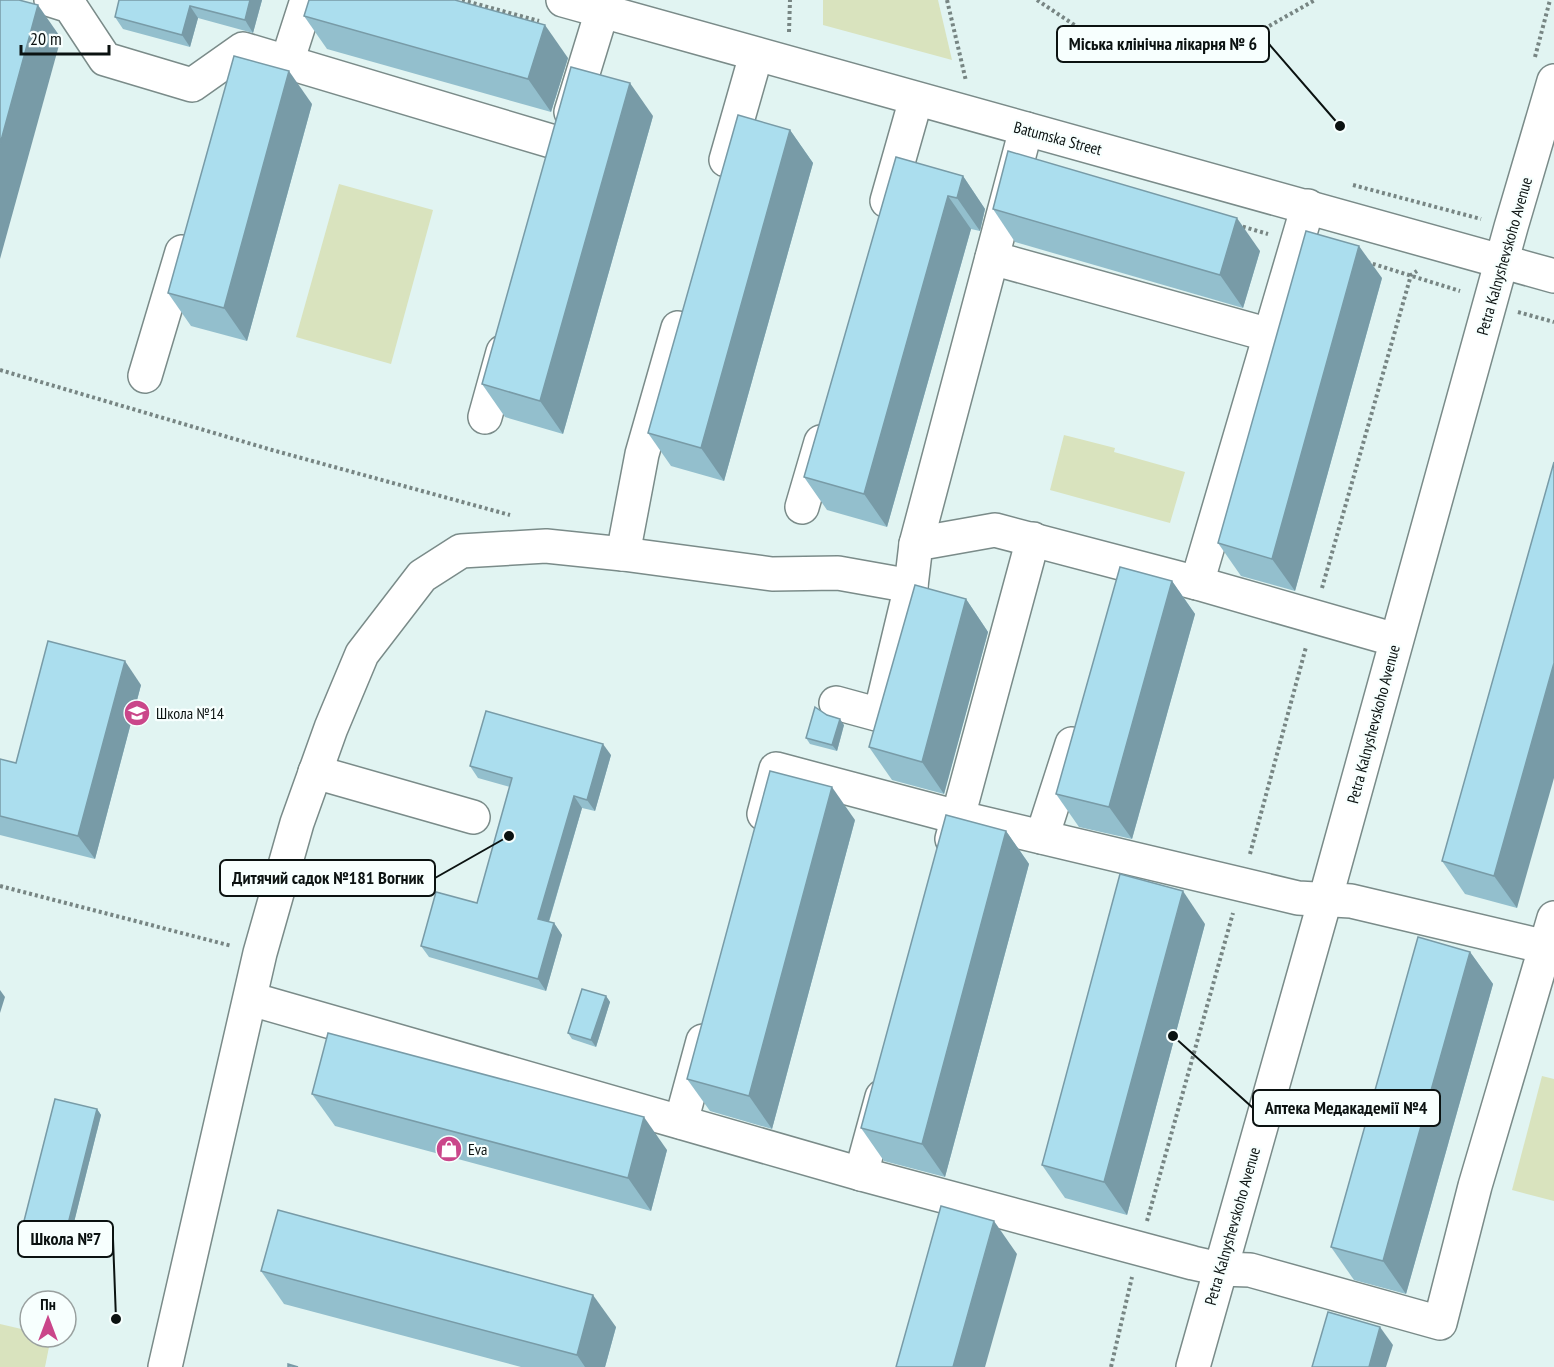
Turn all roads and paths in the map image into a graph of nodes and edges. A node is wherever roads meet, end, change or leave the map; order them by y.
1 (307, 0) edge
2 (563, 0) edge
3 (947, 0) edge
4 (1037, 0) edge
5 (1315, 0) edge
6 (64, 2) edge
7 (602, 11) junction
8 (243, 49) junction
9 (756, 55) junction
10 (287, 62) junction
11 (1554, 81) edge
12 (966, 82) dead end
13 (229, 94) edge
14 (916, 99) junction
15 (1026, 129) junction
16 (561, 144) junction
17 (552, 176) edge
18 (717, 192) edge
19 (1308, 207) junction
20 (881, 226) edge
21 (189, 230) edge
22 (992, 258) junction
23 (1502, 261) junction
24 (1411, 275) dead end
25 (1554, 276) edge
26 (687, 298) edge
27 (512, 320) edge
28 (1270, 335) junction
29 (0, 370) edge
30 (145, 376) dead end
31 (828, 416) edge
32 (485, 417) edge
33 (802, 507) dead end
34 (514, 516) dead end
35 (1033, 539) junction
36 (916, 544) junction
37 (623, 554) junction
38 (1197, 583) junction
39 (911, 586) junction
40 (1314, 616) junction
41 (1396, 639) junction
42 (836, 703) dead end
43 (1082, 712) edge
44 (315, 772) junction
45 (473, 817) dead end
46 (957, 817) junction
47 (757, 837) edge
48 (1042, 837) junction
49 (945, 863) edge
50 (1242, 884) junction
51 (0, 886) edge
52 (1325, 900) junction
53 (1551, 939) edge
54 (260, 953) junction
55 (251, 999) junction
56 (712, 1008) edge
57 (889, 1071) edge
58 (681, 1122) junction
59 (861, 1174) junction
60 (1139, 1248) junction
61 (1220, 1269) junction
62 (165, 1367) edge
63 (1111, 1367) edge
64 (1193, 1367) edge

1 - 10 street
2 - 7 street, Batumska Street
3 - 12 path
4 - 5 path
6 - 8 street
7 - 9 street, Batumska Street
7 - 16 street
8 - 10 street
8 - 13 street
9 - 14 street, Batumska Street
9 - 18 street
10 - 16 street
11 - 23 street, Petra Kalnyshevskoho Avenue
14 - 15 street, Batumska Street
14 - 20 street
15 - 19 street, Batumska Street
15 - 22 street
16 - 17 street
19 - 23 street, Batumska Street
19 - 28 street
21 - 30 street
22 - 28 street
22 - 36 street
23 - 25 street, Batumska Street
23 - 41 street, Petra Kalnyshevskoho Avenue
24 - 40 path
26 - 37 street
27 - 32 street
28 - 38 street
29 - 34 path
31 - 33 street
35 - 36 street
35 - 38 street
35 - 46 street
36 - 39 street
37 - 39 street
37 - 44 street
38 - 40 street
39 - 42 street
40 - 41 street
40 - 50 path
41 - 52 street, Petra Kalnyshevskoho Avenue
43 - 48 street
44 - 45 street
44 - 54 street
46 - 47 street
46 - 48 street
46 - 49 street
48 - 50 street
50 - 52 street
50 - 60 path
51 - 54 path
52 - 53 street
52 - 61 street, Petra Kalnyshevskoho Avenue
53 - 61 street
54 - 55 street
55 - 58 street
55 - 62 street
56 - 58 street
57 - 59 street
58 - 59 street
59 - 60 street
60 - 61 street
60 - 63 path
61 - 64 street, Petra Kalnyshevskoho Avenue

